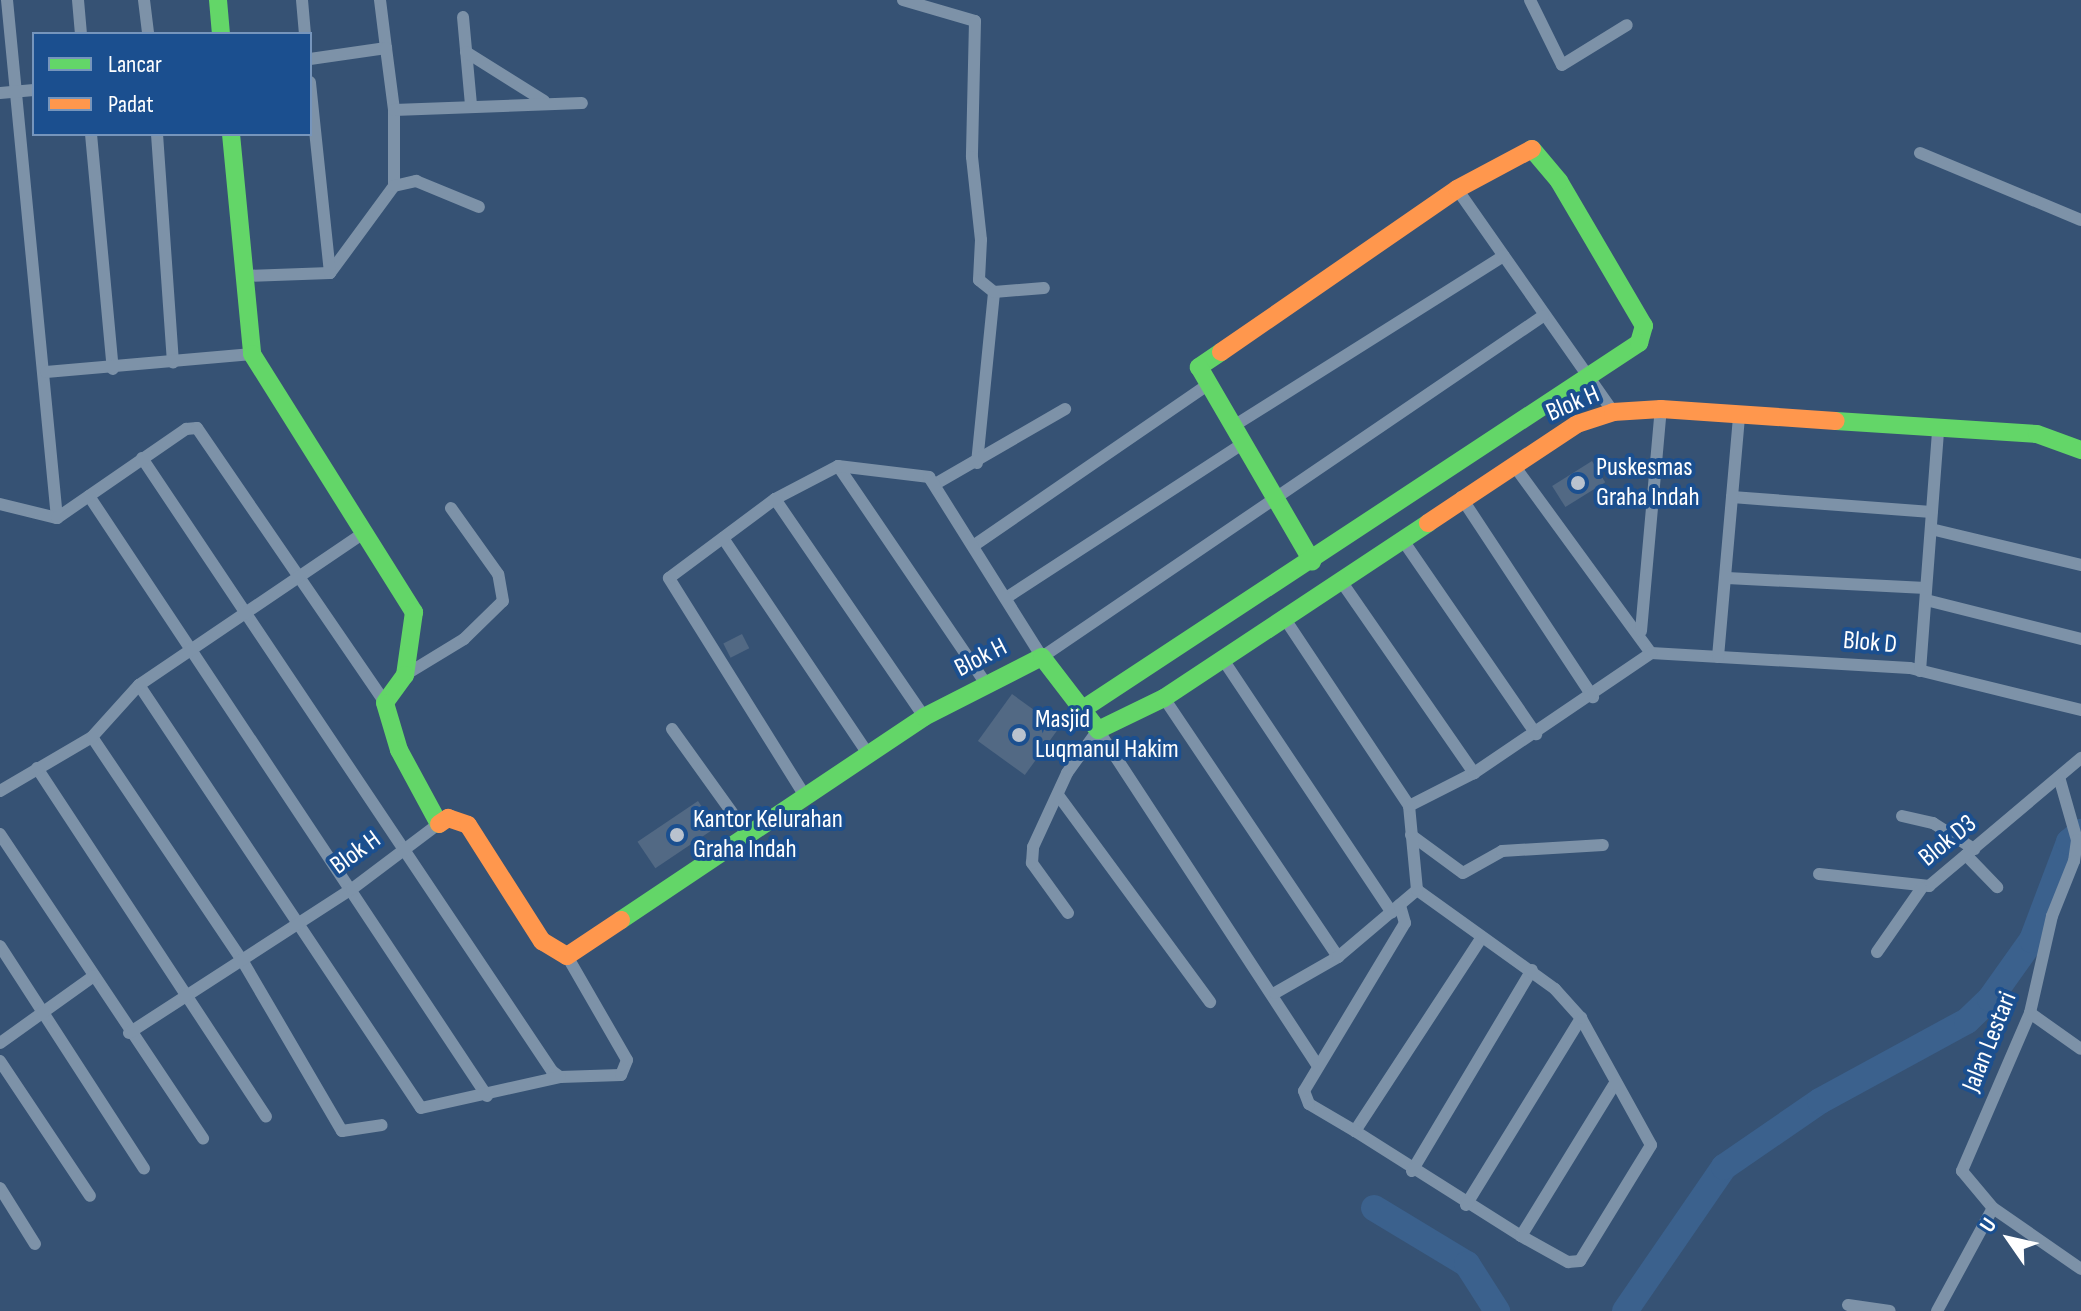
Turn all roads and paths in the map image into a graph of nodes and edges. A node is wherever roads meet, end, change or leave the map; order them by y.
1 (7, 0) edge
2 (78, 0) edge
3 (144, 0) edge
4 (218, 0) edge
5 (302, 0) edge
6 (380, 0) edge
7 (903, 0) edge
8 (1530, 0) edge
9 (463, 17) dead end
10 (1627, 25) dead end
11 (81, 32) edge
12 (148, 32) edge
13 (221, 32) edge
14 (305, 32) edge
15 (386, 48) junction
16 (466, 52) junction
17 (312, 59) edge
18 (32, 90) edge
19 (15, 92) junction
20 (0, 93) edge
21 (312, 101) edge
22 (544, 101) junction
23 (582, 103) dead end
24 (471, 105) junction
25 (394, 110) junction
26 (91, 136) edge
27 (157, 136) edge
28 (231, 136) edge
29 (1920, 153) dead end
30 (394, 186) junction
31 (1457, 189) junction
32 (479, 207) dead end
33 (2081, 220) edge
34 (1504, 256) junction
35 (330, 273) junction
36 (245, 276) junction
37 (1044, 288) dead end
38 (994, 292) junction
39 (1543, 316) junction
40 (252, 354) junction
41 (173, 362) junction
42 (113, 369) junction
43 (46, 372) junction
44 (1588, 378) junction
45 (1206, 386) junction
46 (1065, 409) dead end
47 (1661, 409) junction
48 (1613, 412) junction
49 (1739, 415) junction
50 (1232, 427) junction
51 (1938, 431) junction
52 (1242, 444) junction
53 (2081, 450) edge
54 (142, 458) junction
55 (977, 463) junction
56 (1513, 464) junction
57 (838, 466) junction
58 (937, 483) junction
59 (89, 496) junction
60 (1461, 497) junction
61 (1732, 497) junction
62 (775, 499) junction
63 (1275, 501) junction
64 (0, 504) edge
65 (451, 508) dead end
66 (1931, 512) junction
67 (57, 518) junction
68 (1931, 529) junction
69 (365, 532) junction
70 (723, 538) junction
71 (1402, 539) junction
72 (976, 544) junction
73 (1312, 561) junction
74 (2081, 565) edge
75 (298, 578) junction
76 (1727, 578) junction
77 (1341, 581) junction
78 (1926, 594) junction
79 (1009, 596) junction
80 (242, 615) junction
81 (1283, 616) junction
82 (1641, 631) junction
83 (2081, 639) edge
84 (192, 649) junction
85 (1651, 653) junction
86 (1042, 657) junction
87 (1718, 657) junction
88 (1222, 658) junction
89 (1920, 671) junction
90 (405, 675) junction
91 (986, 684) junction
92 (139, 685) junction
93 (1593, 697) junction
94 (1164, 698) junction
95 (385, 703) junction
96 (1083, 709) junction
97 (2081, 710) edge
98 (924, 717) junction
99 (672, 729) dead end
100 (1098, 730) junction
101 (1536, 734) junction
102 (92, 737) junction
103 (868, 754) junction
104 (2081, 758) edge
105 (37, 768) junction
106 (1474, 773) junction
107 (2059, 777) junction
108 (0, 791) edge
109 (1058, 795) junction
110 (805, 796) junction
111 (1409, 806) junction
112 (1902, 816) dead end
113 (437, 825) junction
114 (0, 834) edge
115 (1411, 835) junction
116 (749, 836) junction
117 (2078, 843) edge
118 (1603, 845) dead end
119 (405, 850) junction
120 (1970, 852) junction
121 (1819, 874) dead end
122 (1997, 887) dead end
123 (352, 889) junction
124 (1921, 889) junction
125 (1417, 890) junction
126 (1396, 909) junction
127 (1068, 913) dead end
128 (296, 926) junction
129 (1482, 937) junction
130 (0, 946) edge
131 (1877, 952) dead end
132 (567, 956) junction
133 (1338, 957) junction
134 (242, 960) junction
135 (1532, 970) junction
136 (94, 976) junction
137 (1275, 993) junction
138 (190, 994) junction
139 (1210, 1002) dead end
140 (42, 1009) junction
141 (2030, 1013) junction
142 (1581, 1018) junction
143 (129, 1033) junction
144 (0, 1043) edge
145 (2081, 1049) edge
146 (0, 1061) edge
147 (1318, 1066) junction
148 (560, 1077) junction
149 (1614, 1085) junction
150 (487, 1096) junction
151 (266, 1116) dead end
152 (382, 1125) dead end
153 (1355, 1131) junction
154 (203, 1138) dead end
155 (144, 1169) dead end
156 (1412, 1171) junction
157 (0, 1188) edge
158 (90, 1196) dead end
159 (1466, 1205) junction
160 (1993, 1208) junction
161 (1521, 1236) junction
162 (35, 1244) dead end
163 (2081, 1269) edge
164 (1848, 1305) dead end
165 (1890, 1311) edge
166 (1937, 1311) edge

1 - 19 street
2 - 11 street
3 - 12 street
4 - 13 street
5 - 14 street
6 - 15 street
7 - 38 street
8 - 10 street
9 - 16 street
15 - 17 street
15 - 25 street
16 - 22 street
16 - 24 street
18 - 19 street
19 - 20 street
19 - 43 street
21 - 35 street
22 - 23 street
22 - 24 street
24 - 25 street
25 - 30 street
26 - 42 street
27 - 41 street
28 - 36 street
29 - 33 street
30 - 32 street
30 - 35 street
31 - 34 street
31 - 44 street
31 - 45 street
34 - 39 street
34 - 50 street
35 - 36 street
36 - 40 street
37 - 38 street
38 - 55 street
39 - 44 street
39 - 63 street
40 - 41 street
40 - 69 street
41 - 42 street
42 - 43 street
43 - 67 street
44 - 48 street
44 - 73 street
45 - 50 street
45 - 72 street
46 - 55 street
47 - 48 street, Blok H
47 - 49 street, Blok H
47 - 82 street
48 - 56 street, Blok H
49 - 51 street, Blok H
49 - 61 street
50 - 52 street
51 - 53 street, Blok H
51 - 66 street
52 - 63 street
52 - 79 street
54 - 59 street
54 - 75 street
54 - 80 street
55 - 58 street
56 - 60 street, Blok H
56 - 82 street
57 - 58 street
57 - 62 street
57 - 91 street
58 - 72 street
59 - 67 street
59 - 84 street
60 - 71 street, Blok H
60 - 93 street
61 - 66 street
61 - 76 street
62 - 70 street
62 - 98 street
63 - 73 street
63 - 86 street
64 - 67 street
65 - 90 street
66 - 68 street
68 - 74 street
68 - 78 street
69 - 75 street
69 - 90 street
70 - 103 street
70 - 110 street
71 - 77 street, Blok H
71 - 101 street
72 - 79 street
73 - 96 street
75 - 80 street
75 - 95 street
76 - 78 street
76 - 87 street
77 - 81 street, Blok H
77 - 106 street
78 - 83 street
78 - 89 street
79 - 86 street
80 - 84 street
80 - 119 street
81 - 88 street, Blok H
81 - 111 street
82 - 85 street
84 - 92 street
84 - 123 street
85 - 87 street, Blok D
85 - 93 street
86 - 91 street, Blok H
86 - 96 street, Blok H
87 - 89 street, Blok D
88 - 94 street, Blok H
88 - 126 street
89 - 97 street, Blok D
90 - 95 street
91 - 98 street, Blok H
92 - 102 street
92 - 128 street
93 - 101 street
94 - 100 street, Blok H
94 - 133 street
95 - 113 street
96 - 100 street, Blok H
98 - 103 street, Blok H
99 - 116 street
100 - 109 street
100 - 137 street
101 - 106 street
102 - 105 street
102 - 134 street
103 - 110 street, Blok H
104 - 107 street, Blok D3
105 - 108 street
105 - 138 street
106 - 111 street
107 - 117 street, Jalan Lestari
107 - 120 street, Blok D3
109 - 127 street
109 - 139 street
110 - 116 street, Blok H
111 - 115 street
112 - 120 street
113 - 119 street, Blok H
113 - 132 street
114 - 136 street
115 - 118 street
115 - 125 street
116 - 132 street, Blok H
117 - 141 street, Jalan Lestari
119 - 123 street, Blok H
119 - 148 street
120 - 122 street
120 - 124 street, Blok D3
121 - 124 street, Blok D3
123 - 128 street, Blok H
123 - 150 street
124 - 131 street
125 - 126 street
125 - 129 street
126 - 133 street
126 - 147 street
128 - 134 street, Blok H
128 - 150 street
129 - 135 street
129 - 153 street
130 - 140 street
132 - 148 street
133 - 137 street
134 - 138 street, Blok H
134 - 152 street
135 - 142 street
135 - 156 street
136 - 140 street
136 - 143 street
137 - 147 street
138 - 143 street, Blok H
138 - 151 street
140 - 144 street
140 - 155 street
141 - 145 street
141 - 160 street, Jalan Lestari
142 - 149 street
142 - 159 street
143 - 154 street
146 - 158 street
147 - 153 street
148 - 150 street
149 - 161 street
149 - 161 street
153 - 156 street
156 - 159 street
157 - 162 street
159 - 161 street
160 - 163 street, Jalan Lestari
160 - 166 street
164 - 165 street

